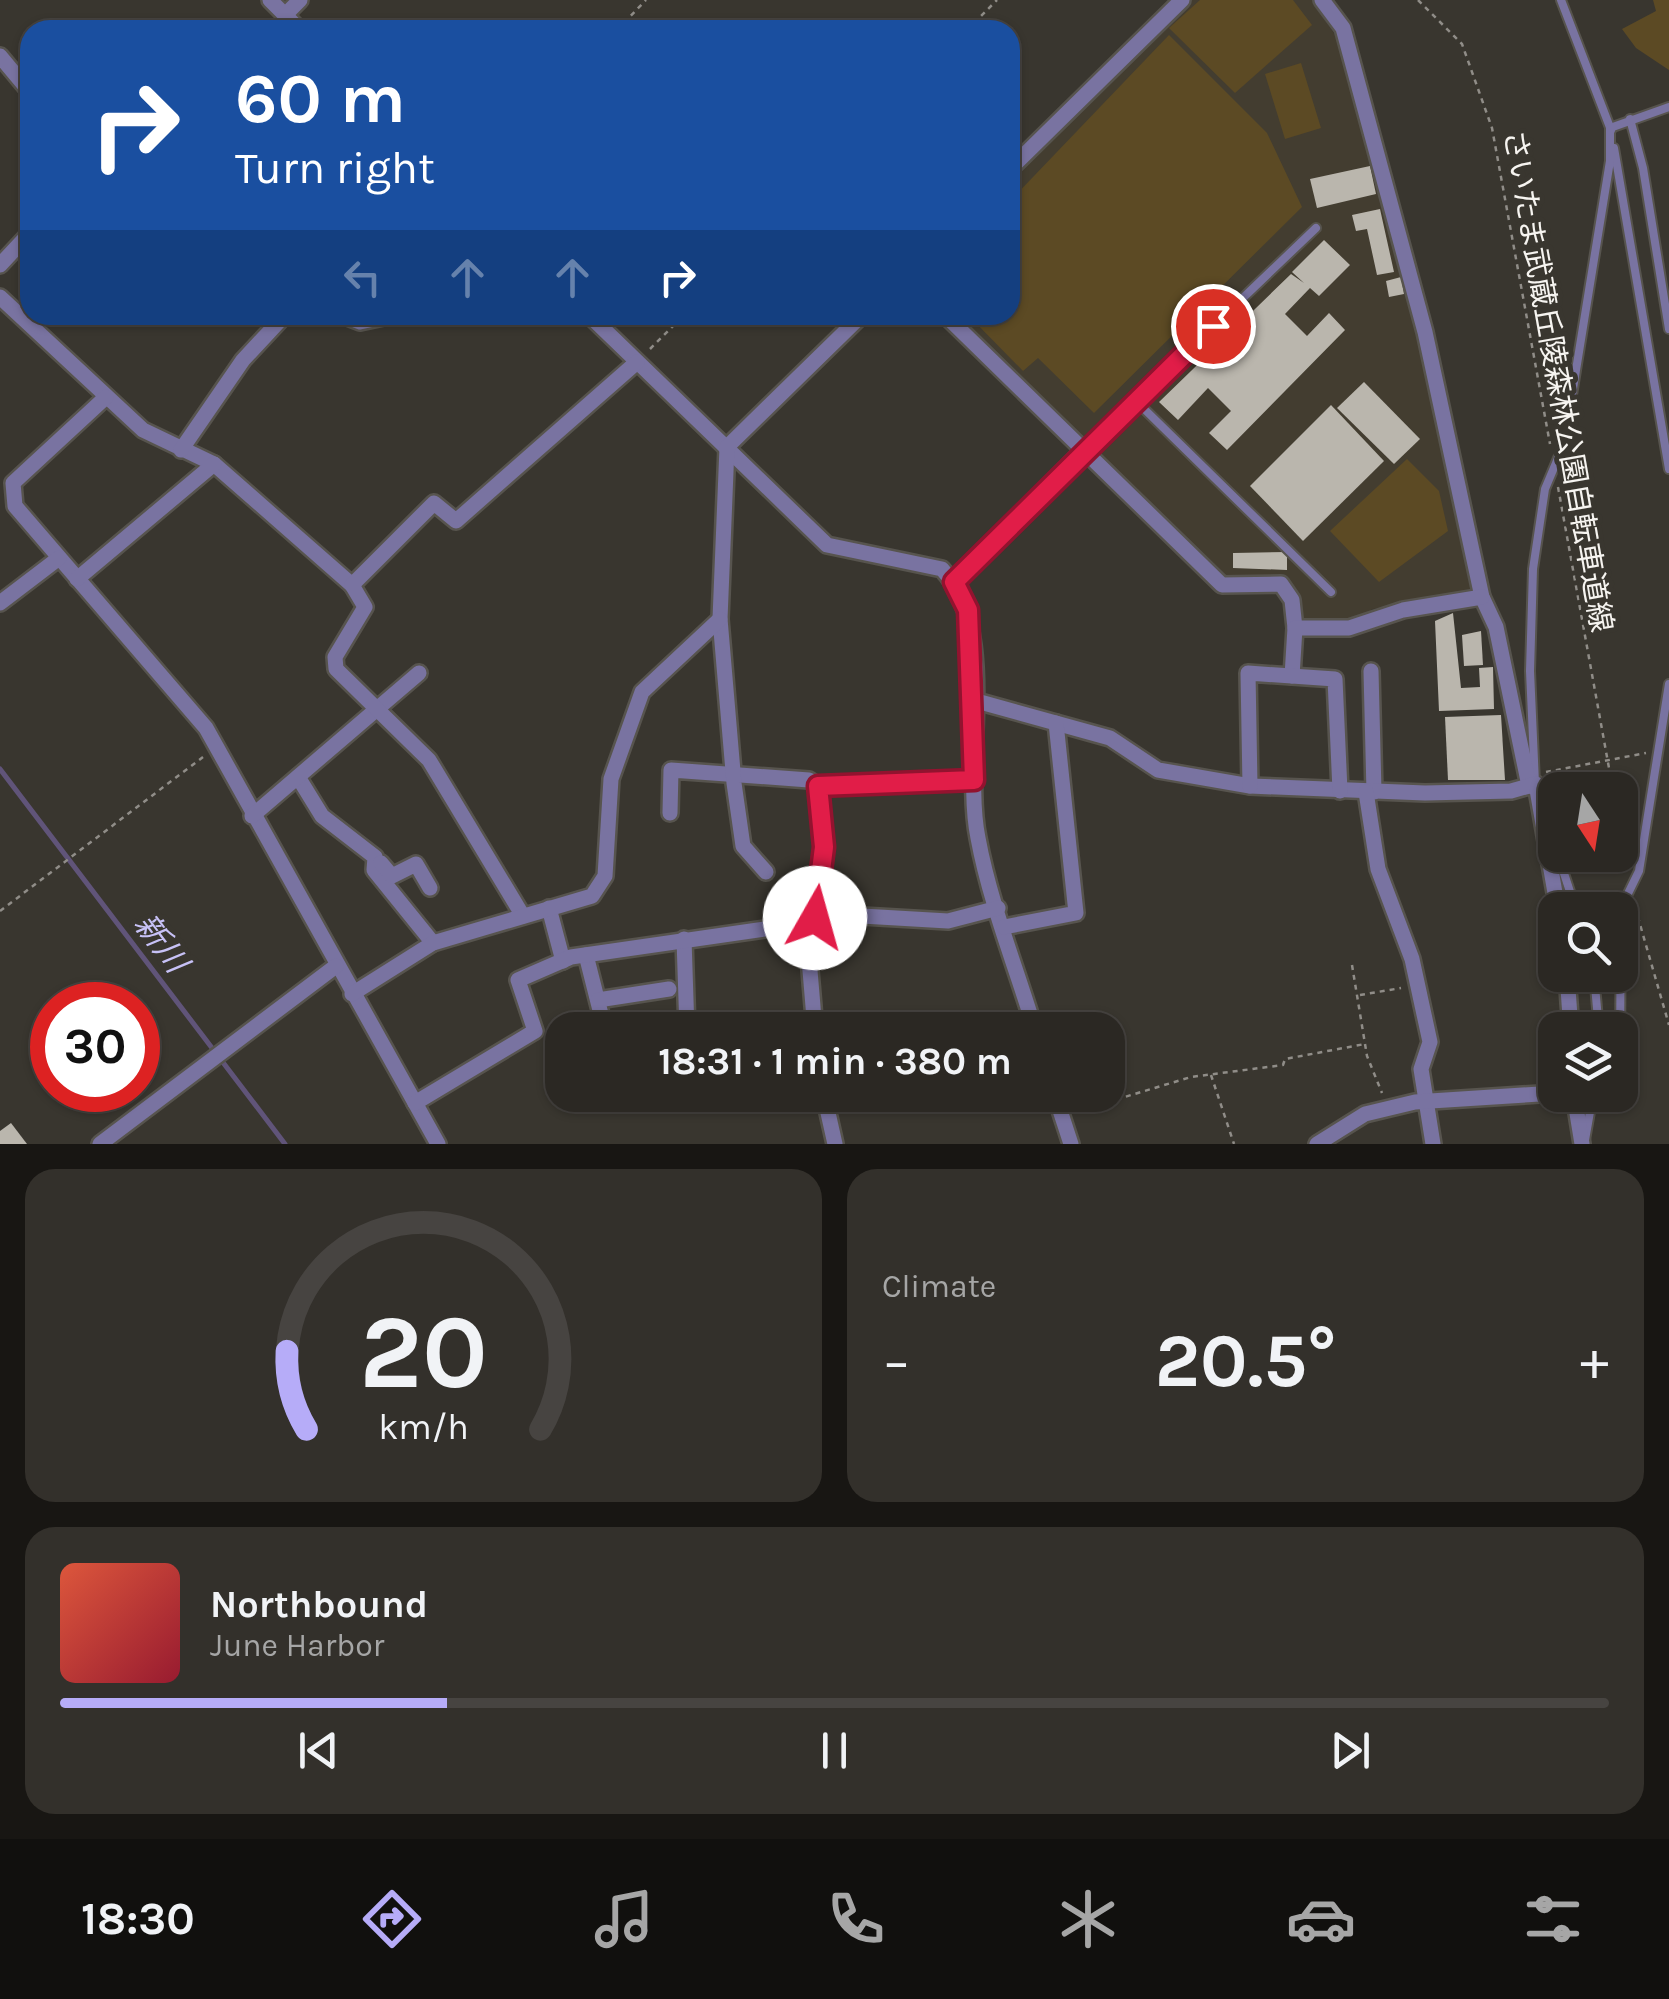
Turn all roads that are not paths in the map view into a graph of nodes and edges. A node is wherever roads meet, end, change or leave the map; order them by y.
1 (270, 0) edge
2 (300, 0) edge
3 (1182, 0) edge
4 (1322, 0) edge
5 (1562, 0) edge
6 (285, 15) junction
7 (290, 20) edge
8 (0, 56) edge
9 (20, 80) edge
10 (1669, 106) edge
11 (1630, 119) junction
12 (1610, 128) junction
13 (1020, 159) edge
14 (1316, 228) dead end
15 (20, 244) edge
16 (0, 265) edge
17 (0, 297) edge
18 (20, 316) edge
19 (30, 325) edge
20 (276, 325) edge
21 (600, 325) edge
22 (852, 325) edge
23 (956, 325) edge
24 (1669, 328) edge
25 (637, 362) junction
26 (106, 397) junction
27 (1135, 400) junction
28 (728, 447) junction
29 (182, 450) junction
30 (1082, 452) junction
31 (214, 464) junction
32 (1669, 469) edge
33 (60, 558) junction
34 (78, 579) junction
35 (954, 582) junction
36 (352, 585) junction
37 (1331, 592) dead end
38 (1482, 597) junction
39 (0, 603) edge
40 (720, 619) junction
41 (1295, 628) junction
42 (1371, 671) dead end
43 (419, 674) dead end
44 (1292, 676) junction
45 (1669, 684) edge
46 (973, 700) junction
47 (377, 709) junction
48 (1056, 723) junction
49 (733, 775) junction
50 (298, 777) junction
51 (974, 780) junction
52 (1533, 781) junction
53 (818, 786) junction
54 (1250, 786) junction
55 (1340, 791) junction
56 (1370, 792) junction
57 (1538, 796) edge
58 (670, 814) dead end
59 (252, 816) junction
60 (374, 856) junction
61 (766, 872) dead end
62 (430, 888) dead end
63 (1555, 892) edge
64 (548, 908) junction
65 (998, 908) junction
66 (523, 916) junction
67 (811, 920) junction
68 (1004, 927) junction
69 (684, 938) junction
70 (433, 943) junction
71 (586, 954) junction
72 (563, 961) junction
73 (336, 966) junction
74 (669, 989) dead end
75 (352, 994) junction
76 (598, 1000) junction
77 (601, 1012) edge
78 (686, 1012) edge
79 (814, 1012) edge
80 (1030, 1012) edge
81 (1621, 1012) edge
82 (1538, 1094) edge
83 (1418, 1102) junction
84 (416, 1103) junction
85 (827, 1112) edge
86 (1061, 1112) edge
87 (1577, 1112) edge
88 (1590, 1112) edge
89 (100, 1144) edge
90 (438, 1144) edge
91 (834, 1144) edge
92 (1071, 1144) edge
93 (1317, 1144) edge
94 (1425, 1144) edge
95 (1432, 1144) edge
96 (1583, 1144) edge

1 - 6 street
2 - 6 street
3 - 13 street
4 - 38 street
5 - 12 lane
6 - 7 street
8 - 9 street
10 - 11 lane
11 - 12 lane
11 - 24 lane
12 - 32 lane
12 - 52 lane
14 - 27 lane
15 - 16 street
17 - 18 street
19 - 26 street
20 - 29 street
21 - 25 street
22 - 28 street
23 - 30 street
25 - 28 street
25 - 36 street
26 - 29 street
26 - 33 street
27 - 30 lane
27 - 37 lane
28 - 35 street
28 - 40 street
29 - 31 street
30 - 35 street
30 - 41 street
31 - 34 street
31 - 36 street
33 - 34 street
33 - 39 street
34 - 59 street
35 - 46 street
36 - 47 street
38 - 41 street
38 - 52 street
40 - 49 street
40 - 64 street
41 - 44 street
42 - 56 street
43 - 47 street
44 - 54 street
44 - 55 street
45 - 81 lane
46 - 48 street
46 - 51 street
47 - 50 street
47 - 66 street
48 - 54 street
48 - 68 street
49 - 53 street
49 - 58 street
49 - 61 street
50 - 59 street
50 - 60 street
51 - 53 street
51 - 65 street
52 - 56 street
52 - 57 lane
52 - 63 street
53 - 67 street
54 - 55 street
55 - 56 street
56 - 83 street
59 - 73 street
60 - 62 street
60 - 70 street
64 - 66 street
64 - 72 street
65 - 67 street
65 - 68 street
66 - 70 street
67 - 69 street
67 - 79 street
68 - 80 street
69 - 71 street
69 - 78 street
70 - 75 street
71 - 72 street
71 - 76 street
72 - 84 street
73 - 75 street
73 - 89 street
74 - 76 street
75 - 84 street
76 - 77 street
82 - 83 street
83 - 93 street
83 - 94 street
83 - 95 street
84 - 90 street
85 - 91 street
86 - 92 street
87 - 96 street
88 - 96 lane

